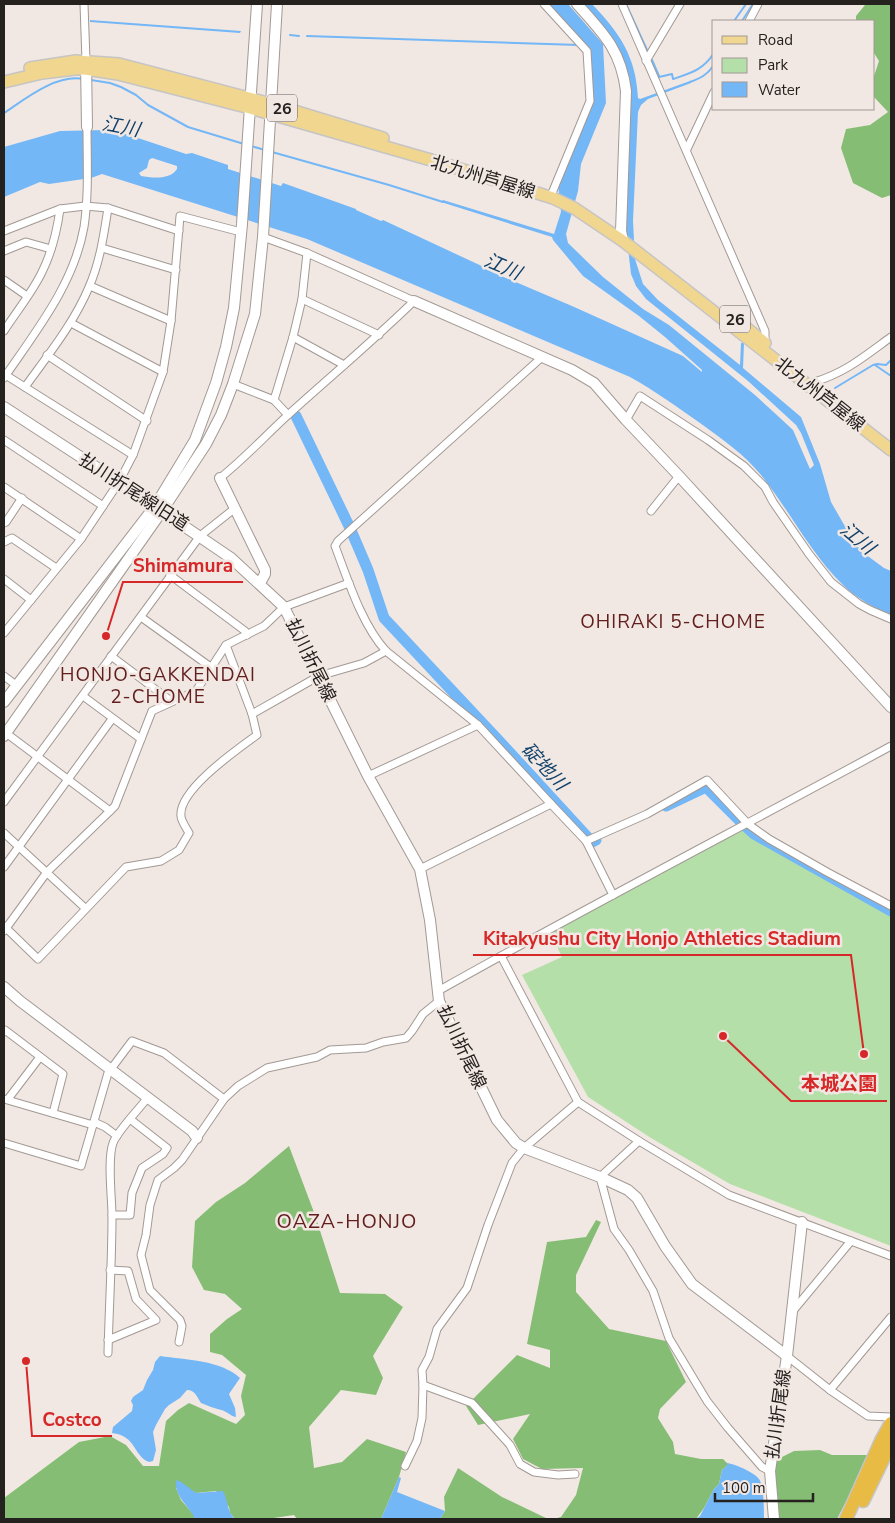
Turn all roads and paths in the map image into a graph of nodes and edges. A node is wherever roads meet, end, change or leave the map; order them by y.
1 (84, 4) edge
2 (257, 4) edge
3 (277, 4) edge
4 (544, 4) edge
5 (577, 4) edge
6 (622, 4) edge
7 (680, 4) edge
8 (758, 4) edge
9 (749, 20) edge
10 (646, 60) junction
11 (85, 65) junction
12 (4, 74) edge
13 (4, 82) edge
14 (712, 96) edge
15 (250, 103) junction
16 (270, 109) junction
17 (87, 128) joint
18 (687, 149) junction
19 (552, 195) junction
20 (86, 206) junction
21 (108, 208) junction
22 (60, 209) junction
23 (242, 228) junction
24 (179, 230) junction
25 (4, 231) edge
26 (263, 234) junction
27 (622, 236) junction
28 (102, 248) junction
29 (52, 249) junction
30 (4, 251) edge
31 (307, 253) junction
32 (176, 270) junction
33 (4, 280) edge
34 (90, 286) junction
35 (27, 296) junction
36 (302, 299) junction
37 (414, 301) junction
38 (172, 321) junction
39 (70, 322) junction
40 (4, 329) edge
41 (379, 334) junction
42 (891, 337) edge
43 (293, 338) junction
44 (763, 346) junction
45 (47, 355) junction
46 (541, 358) junction
47 (344, 365) junction
48 (163, 372) junction
49 (4, 376) edge
50 (814, 382) junction
51 (233, 384) junction
52 (25, 388) junction
53 (274, 400) junction
54 (4, 407) edge
55 (288, 415) junction
56 (626, 420) junction
57 (147, 421) junction
58 (4, 440) edge
59 (891, 441) edge
60 (891, 450) edge
61 (133, 455) junction
62 (679, 476) junction
63 (220, 478) joint
64 (119, 482) junction
65 (4, 487) edge
66 (22, 498) junction
67 (104, 506) junction
68 (159, 509) junction
69 (234, 509) junction
70 (651, 511) dead end
71 (4, 524) edge
72 (200, 536) junction
73 (81, 539) junction
74 (4, 542) edge
75 (56, 568) junction
76 (170, 576) junction
77 (4, 579) edge
78 (260, 583) junction
79 (349, 583) junction
80 (31, 600) junction
81 (284, 607) junction
82 (141, 617) junction
83 (891, 618) edge
84 (5, 630) edge
85 (247, 635) junction
86 (226, 645) junction
87 (386, 651) junction
88 (111, 656) junction
89 (212, 668) junction
90 (4, 676) edge
91 (319, 676) junction
92 (16, 685) junction
93 (83, 696) junction
94 (171, 701) junction
95 (4, 702) edge
96 (891, 707) edge
97 (252, 714) junction
98 (112, 719) junction
99 (478, 726) junction
100 (5, 734) edge
101 (141, 739) junction
102 (891, 746) edge
103 (38, 755) junction
104 (368, 776) junction
105 (68, 779) junction
106 (4, 802) edge
107 (551, 804) junction
108 (110, 811) junction
109 (748, 824) junction
110 (4, 834) edge
111 (586, 841) junction
112 (18, 847) junction
113 (4, 867) edge
114 (420, 869) junction
115 (46, 872) junction
116 (613, 895) junction
117 (890, 904) edge
118 (85, 908) junction
119 (4, 929) edge
120 (501, 956) junction
121 (4, 987) edge
122 (4, 994) edge
123 (438, 996) junction
124 (4, 1032) edge
125 (40, 1057) junction
126 (109, 1071) junction
127 (6, 1099) edge
128 (224, 1099) junction
129 (144, 1101) junction
130 (578, 1102) junction
131 (53, 1113) junction
132 (130, 1119) junction
133 (93, 1123) junction
134 (117, 1136) junction
135 (197, 1138) junction
136 (639, 1141) junction
137 (4, 1143) edge
138 (524, 1148) junction
139 (600, 1177) junction
140 (112, 1216) junction
141 (802, 1222) junction
142 (851, 1240) junction
143 (891, 1256) edge
144 (110, 1270) junction
145 (792, 1312) junction
146 (891, 1317) edge
147 (108, 1340) junction
148 (179, 1342) dead end
149 (108, 1354) dead end
150 (787, 1356) junction
151 (423, 1385) junction
152 (830, 1390) junction
153 (891, 1417) edge
154 (891, 1423) edge
155 (891, 1443) edge
156 (405, 1466) dead end
157 (770, 1471) junction
158 (576, 1474) dead end
159 (774, 1519) edge
160 (846, 1519) edge
161 (855, 1519) edge

1 - 11 street
2 - 15 street
3 - 16 street
4 - 19 street
5 - 27 street
6 - 10 street
7 - 10 street
8 - 9 street
10 - 18 street
11 - 12 main road, 北九州芦屋線 / 26
11 - 13 main road, 北九州芦屋線 / 26
11 - 15 main road, 北九州芦屋線 / 26
11 - 17 street
14 - 18 street
15 - 16 main road, 北九州芦屋線 / 26
15 - 23 street
16 - 19 main road, 北九州芦屋線 / 26
16 - 26 street
17 - 20 street
18 - 44 street
19 - 27 main road, 北九州芦屋線 / 26
20 - 21 street
20 - 22 street
20 - 49 street
21 - 24 street
21 - 28 street
22 - 25 street
22 - 29 street
23 - 24 street
23 - 68 street
24 - 32 street
26 - 31 street
26 - 51 street
27 - 44 main road, 北九州芦屋線 / 26
28 - 32 street
28 - 34 street
29 - 30 street
29 - 35 street
31 - 36 street
31 - 37 street
32 - 38 street
33 - 35 street
34 - 38 street
34 - 39 street
35 - 40 street
36 - 41 street
36 - 43 street
37 - 41 street
37 - 46 street
38 - 48 street
39 - 45 street
39 - 48 street
41 - 47 street
42 - 50 street
43 - 47 street
43 - 53 street
44 - 50 main road, 北九州芦屋線 / 26
44 - 60 main road, 北九州芦屋線 / 26
45 - 52 street
45 - 57 street
46 - 56 street
46 - 79 street
47 - 55 street
48 - 57 street
49 - 52 street
50 - 59 main road, 北九州芦屋線 / 26
51 - 53 street
51 - 68 street
52 - 61 street
53 - 55 street
54 - 64 street, 払川折尾線旧道
55 - 63 street
56 - 62 street
56 - 83 street
57 - 61 street
58 - 67 street
61 - 64 street
62 - 70 street
62 - 96 street
63 - 69 street
64 - 67 street
64 - 68 street, 払川折尾線旧道
65 - 66 street
66 - 71 street
66 - 73 street
67 - 73 street
68 - 72 street, 払川折尾線旧道
68 - 92 street
68 - 100 street
69 - 72 street
69 - 78 street
72 - 76 street
72 - 78 street, 払川折尾線旧道
73 - 75 street
74 - 75 street
75 - 80 street
76 - 82 street
76 - 85 street
77 - 80 street
78 - 81 street, 払川折尾線
79 - 81 street
79 - 87 street
80 - 84 street
81 - 85 street
81 - 91 street, 払川折尾線
82 - 88 street
82 - 89 street
85 - 86 street
86 - 89 street
86 - 97 street
87 - 91 street
87 - 99 street
88 - 93 street
88 - 94 street
89 - 94 street
90 - 92 street
91 - 97 street
91 - 104 street, 払川折尾線
92 - 95 street
93 - 98 street
93 - 103 street
94 - 101 street
97 - 118 street
98 - 101 street
98 - 105 street
99 - 104 street
99 - 107 street
100 - 103 street
101 - 108 street
102 - 109 street
103 - 105 street
103 - 106 street
104 - 114 street, 払川折尾線
105 - 108 street
105 - 112 street
107 - 111 street
107 - 114 street
108 - 115 street
109 - 111 street
109 - 116 street
109 - 117 street
110 - 112 street
111 - 116 street
112 - 113 street
112 - 115 street
114 - 123 street, 払川折尾線
115 - 118 street
115 - 119 street
116 - 120 street
118 - 119 street
120 - 123 street
120 - 130 street
121 - 126 street
122 - 126 street
123 - 128 street
123 - 138 street, 払川折尾線
124 - 125 street
125 - 127 street
125 - 131 street
126 - 128 street
126 - 129 street
126 - 133 street
126 - 135 street
127 - 131 street
128 - 135 street
129 - 132 street
129 - 135 street
130 - 136 street
130 - 138 street
131 - 133 street
132 - 134 street
132 - 140 street
133 - 134 street
133 - 137 street
134 - 140 street
135 - 148 street
136 - 139 street
136 - 141 street
138 - 139 street, 払川折尾線
138 - 151 street
139 - 150 street, 払川折尾線
139 - 157 street
140 - 144 street
141 - 142 street
141 - 145 street
142 - 143 street
142 - 145 street
144 - 147 street
144 - 147 street
145 - 150 street
146 - 152 street
147 - 149 street
150 - 152 street
150 - 157 street, 払川折尾線
151 - 156 street
151 - 158 street
152 - 153 street
154 - 160 highway
155 - 161 highway
157 - 159 street, 払川折尾線

